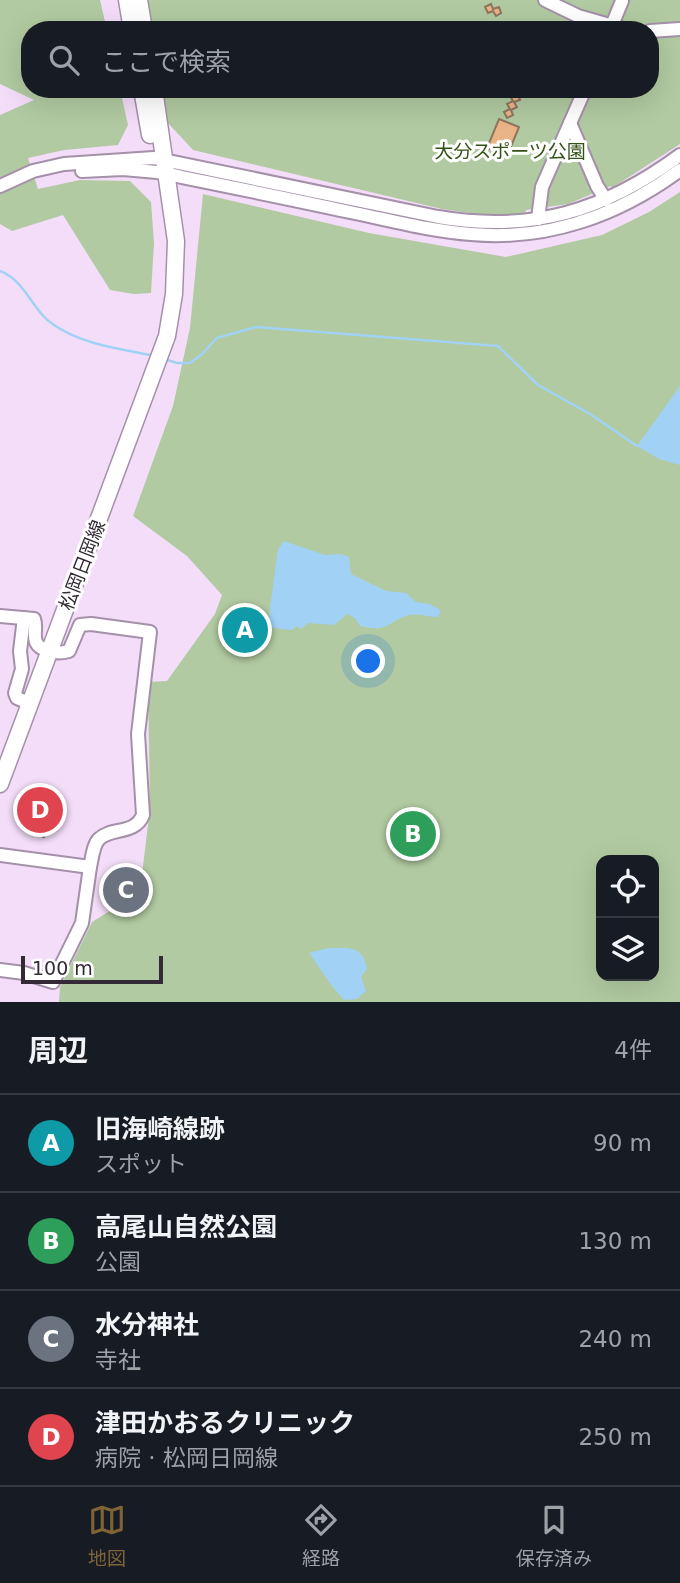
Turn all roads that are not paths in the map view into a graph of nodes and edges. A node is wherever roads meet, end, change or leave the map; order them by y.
1 (127, 0) edge
2 (139, 0) edge
3 (545, 0) edge
4 (622, 1) edge
5 (130, 21) edge
6 (142, 21) edge
7 (592, 21) edge
8 (614, 21) edge
9 (680, 29) edge
10 (659, 31) edge
11 (144, 98) edge
12 (154, 98) edge
13 (581, 98) edge
14 (570, 122) junction
15 (680, 155) edge
16 (161, 166) junction
17 (680, 170) edge
18 (0, 187) edge
19 (606, 200) junction
20 (538, 219) junction
21 (0, 616) edge
22 (24, 618) junction
23 (49, 650) junction
24 (29, 703) junction
25 (0, 784) edge
26 (0, 855) edge
27 (90, 867) junction
28 (0, 970) edge

1 - 5 main road
2 - 6 main road
3 - 7 street
4 - 8 street
9 - 10 street
11 - 16 main road, 松岡日岡線
12 - 16 main road, 松岡日岡線
13 - 14 street
14 - 19 street
14 - 20 street
15 - 19 street
16 - 17 street
16 - 18 street
16 - 20 street
16 - 23 main road, 松岡日岡線
19 - 20 street
21 - 22 street
22 - 23 street
22 - 24 street
23 - 24 main road, 松岡日岡線
23 - 27 street
24 - 25 main road, 松岡日岡線
26 - 27 street
27 - 28 street

